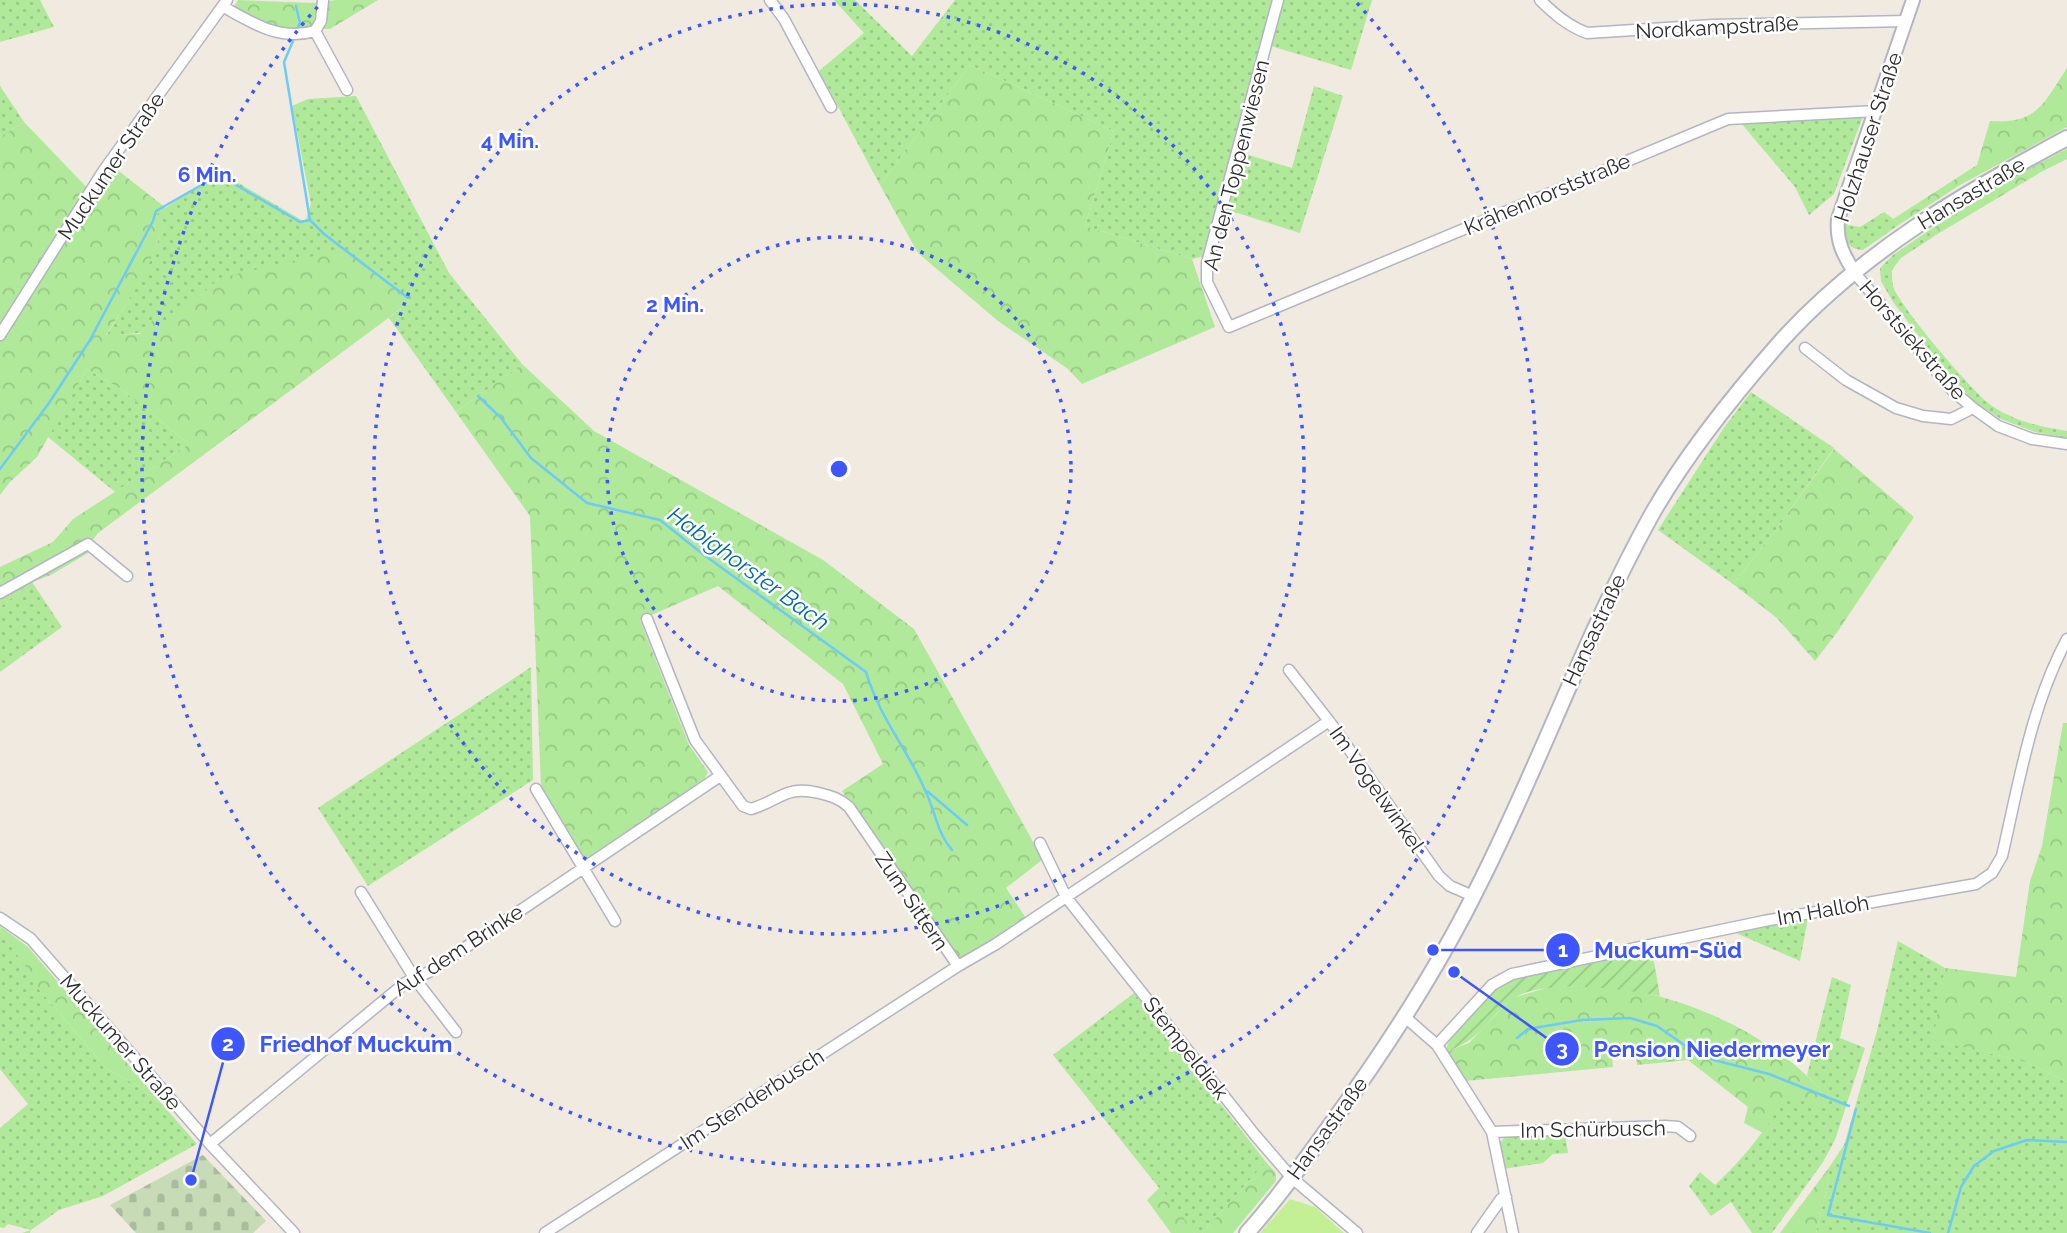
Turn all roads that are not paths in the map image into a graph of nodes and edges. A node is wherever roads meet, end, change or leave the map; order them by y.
1 (323, 0) edge
2 (770, 0) edge
3 (1278, 0) edge
4 (1540, 0) edge
5 (1913, 0) edge
6 (226, 3) edge
7 (1906, 21) junction
8 (316, 31) junction
9 (347, 90) dead end
10 (831, 107) dead end
11 (1876, 111) junction
12 (2067, 138) edge
13 (1854, 272) junction
14 (1229, 327) joint
15 (0, 335) edge
16 (1805, 348) dead end
17 (1973, 408) junction
18 (2067, 444) edge
19 (127, 576) dead end
20 (0, 593) edge
21 (647, 619) dead end
22 (2067, 639) edge
23 (1289, 670) dead end
24 (1329, 721) junction
25 (720, 776) junction
26 (536, 789) dead end
27 (1040, 843) dead end
28 (583, 868) junction
29 (361, 892) dead end
30 (1473, 896) junction
31 (1066, 897) junction
32 (0, 918) edge
33 (615, 921) dead end
34 (958, 967) junction
35 (415, 979) junction
36 (1405, 1017) junction
37 (456, 1032) dead end
38 (1437, 1045) junction
39 (1492, 1132) junction
40 (1690, 1136) dead end
41 (210, 1144) junction
42 (1292, 1178) junction
43 (1506, 1197) junction
44 (294, 1233) edge
45 (545, 1233) edge
46 (1247, 1233) edge
47 (1357, 1233) edge
48 (1477, 1233) edge
49 (1513, 1233) edge

1 - 8 street
2 - 10 street
3 - 14 street, An den Toppenwiesen
4 - 7 street, Nordkampstraße
5 - 7 street, Holzhauser Straße
6 - 8 street
6 - 15 street, Muckumer Straße
7 - 11 street, Holzhauser Straße
8 - 9 street
11 - 13 street, Holzhauser Straße
11 - 14 street, Krähenhorststraße
12 - 13 main road, Hansastraße
13 - 17 street, Horstsiekstraße
13 - 30 main road, Hansastraße
16 - 17 street, Horstsiekstraße
17 - 18 street, Horstsiekstraße
19 - 20 street
21 - 25 street, Zum Sittern
22 - 38 street, Im Halloh
23 - 24 street, Im Vogelwinkel
24 - 30 street, Im Vogelwinkel
24 - 31 street, Zum Sittern
25 - 28 street, Auf dem Brinke
25 - 34 street, Zum Sittern
26 - 28 street
27 - 31 street, Stempeldiek
28 - 33 street
28 - 35 street, Auf dem Brinke
29 - 35 street
30 - 36 main road, Hansastraße
31 - 34 street, Zum Sittern
31 - 42 street, Stempeldiek
32 - 41 street, Muckumer Straße
34 - 45 street, Im Stenderbusch
35 - 37 street
35 - 41 street, Auf dem Brinke
36 - 38 street
36 - 42 main road, Hansastraße
38 - 39 street
39 - 40 street, Im Schürbusch
39 - 43 street
41 - 44 street, Muckumer Straße
42 - 46 main road, Hansastraße
42 - 47 street, Stempeldiek
43 - 48 street
43 - 49 street

